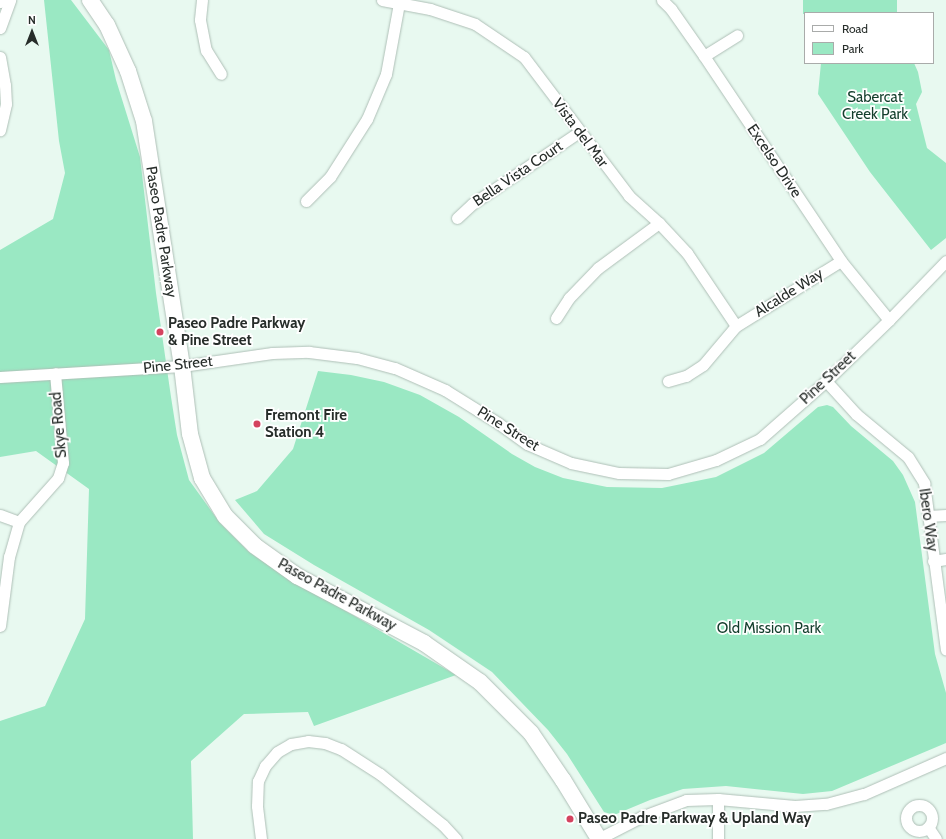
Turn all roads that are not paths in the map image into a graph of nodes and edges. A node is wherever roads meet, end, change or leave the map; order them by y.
1 (10, 0) edge
2 (90, 0) edge
3 (202, 0) edge
4 (382, 0) edge
5 (662, 0) edge
6 (399, 4) junction
7 (0, 28) edge
8 (738, 35) dead end
9 (704, 56) junction
10 (0, 57) edge
11 (221, 74) dead end
12 (0, 130) edge
13 (580, 132) junction
14 (306, 201) dead end
15 (457, 218) dead end
16 (659, 223) junction
17 (841, 261) junction
18 (946, 261) edge
19 (556, 318) dead end
20 (889, 320) junction
21 (736, 326) junction
22 (182, 366) junction
23 (55, 374) junction
24 (0, 377) edge
25 (668, 381) dead end
26 (826, 381) junction
27 (0, 515) edge
28 (946, 515) edge
29 (928, 516) junction
30 (19, 522) junction
31 (946, 559) edge
32 (933, 561) junction
33 (0, 626) edge
34 (946, 648) edge
35 (946, 758) edge
36 (718, 798) junction
37 (928, 827) dead end
38 (261, 839) edge
39 (456, 839) edge
40 (599, 839) edge
41 (718, 839) edge
42 (936, 839) edge

1 - 7 street
2 - 22 main road, Paseo Padre Parkway
3 - 11 street
4 - 6 street, Vista del Mar
5 - 9 street, Excelso Drive
6 - 13 street, Vista del Mar
6 - 14 street
8 - 9 street
9 - 17 street, Excelso Drive
10 - 12 street
13 - 15 street, Bella Vista Court
13 - 16 street, Vista del Mar
16 - 19 street
16 - 21 street, Vista del Mar
17 - 20 street, Excelso Drive
17 - 21 street, Alcalde Way
18 - 20 street, Pine Street
20 - 26 street, Pine Street
21 - 25 street, Alcalde Way
22 - 23 street, Pine Street
22 - 26 street, Pine Street
22 - 40 main road, Paseo Padre Parkway
23 - 24 street, Pine Street
23 - 30 street, Skye Road
26 - 29 street, Ibero Way
27 - 30 street
28 - 29 street
29 - 32 street, Ibero Way
30 - 33 street, Skye Road
31 - 32 street
32 - 34 street, Ibero Way
35 - 36 street
36 - 40 street
36 - 41 street
37 - 42 street
38 - 39 street

